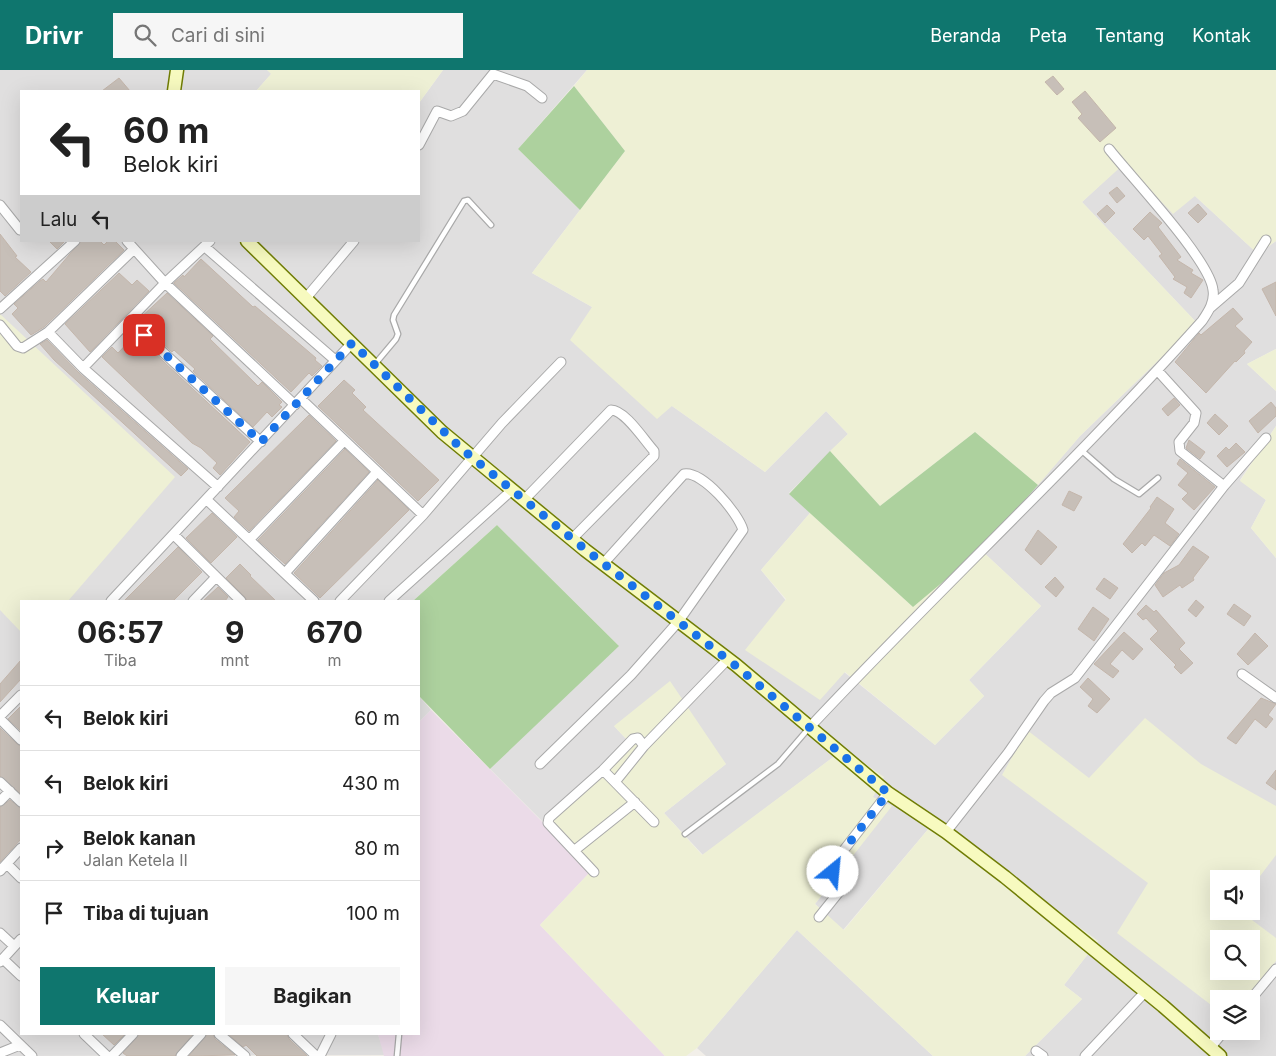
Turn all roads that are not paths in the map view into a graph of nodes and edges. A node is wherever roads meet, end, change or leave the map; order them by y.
1 (177, 70) edge
2 (174, 90) edge
3 (542, 98) dead end
4 (420, 143) edge
5 (1108, 149) dead end
6 (0, 206) edge
7 (491, 225) dead end
8 (20, 230) dead end
9 (1266, 240) dead end
10 (74, 242) edge
11 (128, 242) edge
12 (248, 242) edge
13 (353, 242) edge
14 (207, 244) edge
15 (134, 249) junction
16 (165, 283) junction
17 (306, 298) junction
18 (1210, 308) junction
19 (0, 309) edge
20 (130, 322) junction
21 (0, 325) edge
22 (48, 332) junction
23 (352, 343) junction
24 (335, 360) junction
25 (561, 362) dead end
26 (374, 365) junction
27 (83, 368) junction
28 (1157, 370) junction
29 (298, 402) junction
30 (1266, 438) dead end
31 (344, 441) junction
32 (261, 442) junction
33 (1081, 450) junction
34 (474, 458) junction
35 (376, 473) junction
36 (1158, 478) dead end
37 (1224, 486) junction
38 (218, 487) junction
39 (512, 490) junction
40 (207, 500) junction
41 (524, 500) junction
42 (423, 515) junction
43 (174, 535) junction
44 (250, 539) junction
45 (572, 539) junction
46 (603, 564) junction
47 (286, 573) junction
48 (216, 577) junction
49 (112, 600) edge
50 (194, 600) edge
51 (240, 600) edge
52 (313, 600) edge
53 (341, 600) edge
54 (390, 600) edge
55 (678, 622) junction
56 (728, 659) junction
57 (1242, 674) dead end
58 (20, 696) edge
59 (1276, 698) edge
60 (0, 718) edge
61 (809, 728) junction
62 (20, 739) edge
63 (644, 746) junction
64 (540, 764) dead end
65 (603, 770) junction
66 (0, 782) edge
67 (614, 782) junction
68 (10, 791) junction
69 (888, 793) junction
70 (0, 801) edge
71 (20, 801) edge
72 (635, 802) junction
73 (654, 822) dead end
74 (946, 832) junction
75 (686, 834) dead end
76 (20, 849) edge
77 (575, 850) junction
78 (7, 864) junction
79 (0, 871) edge
80 (594, 872) dead end
81 (20, 877) edge
82 (819, 917) dead end
83 (0, 933) edge
84 (20, 940) edge
85 (14, 946) junction
86 (2, 961) edge
87 (1276, 969) edge
88 (20, 975) edge
89 (1258, 990) edge
90 (1146, 991) junction
91 (0, 1025) edge
92 (85, 1035) edge
93 (132, 1035) edge
94 (200, 1035) edge
95 (220, 1035) edge
96 (294, 1035) edge
97 (330, 1035) edge
98 (400, 1035) edge
99 (20, 1045) junction
100 (1216, 1051) edge
101 (0, 1053) edge
102 (32, 1056) edge
103 (107, 1056) edge
104 (112, 1056) edge
105 (181, 1056) edge
106 (245, 1056) edge
107 (318, 1056) edge
108 (397, 1056) edge
109 (1085, 1056) edge

1 - 2 street
3 - 4 street
5 - 18 street
6 - 8 street
7 - 26 lane
9 - 18 street
10 - 19 street
11 - 15 street
12 - 17 street
13 - 17 street
14 - 16 street
14 - 24 street
15 - 16 street
15 - 22 street
16 - 20 street
16 - 29 street
17 - 23 street
18 - 28 street
20 - 27 street
20 - 32 street
21 - 22 street
22 - 27 street
23 - 24 street
23 - 26 street
24 - 29 street
25 - 34 street
26 - 34 street
27 - 38 street
28 - 33 street
28 - 37 street
29 - 31 street
29 - 32 street
30 - 37 street
31 - 35 street
31 - 44 street
32 - 38 street
33 - 36 lane
33 - 61 street
34 - 39 street
34 - 42 street
35 - 42 street
35 - 47 street
37 - 74 street
38 - 40 street
39 - 41 street
39 - 54 street
40 - 43 street
40 - 44 street
41 - 45 street
41 - 45 street
42 - 53 street
43 - 48 street
43 - 49 street
44 - 47 street
45 - 46 street
46 - 55 street
46 - 55 street
47 - 52 street
48 - 50 street
48 - 51 street
55 - 56 street
55 - 64 street
56 - 61 street
56 - 63 street
57 - 59 street
58 - 60 street
60 - 62 street
61 - 69 street
61 - 75 lane
63 - 65 street
63 - 67 street
65 - 67 street
65 - 77 street
66 - 68 street
67 - 72 street
68 - 70 street
68 - 71 street
69 - 74 street
69 - 82 street
72 - 73 street
72 - 77 street
74 - 90 street
76 - 78 street
77 - 80 street
78 - 79 street
78 - 81 street
83 - 85 street
84 - 85 street
85 - 86 street
86 - 88 street
87 - 89 street
90 - 100 street
90 - 109 street
91 - 99 street
92 - 103 street
93 - 104 street
94 - 105 street
95 - 106 street
96 - 107 street
97 - 107 street
98 - 108 lane
99 - 101 street
99 - 102 street

